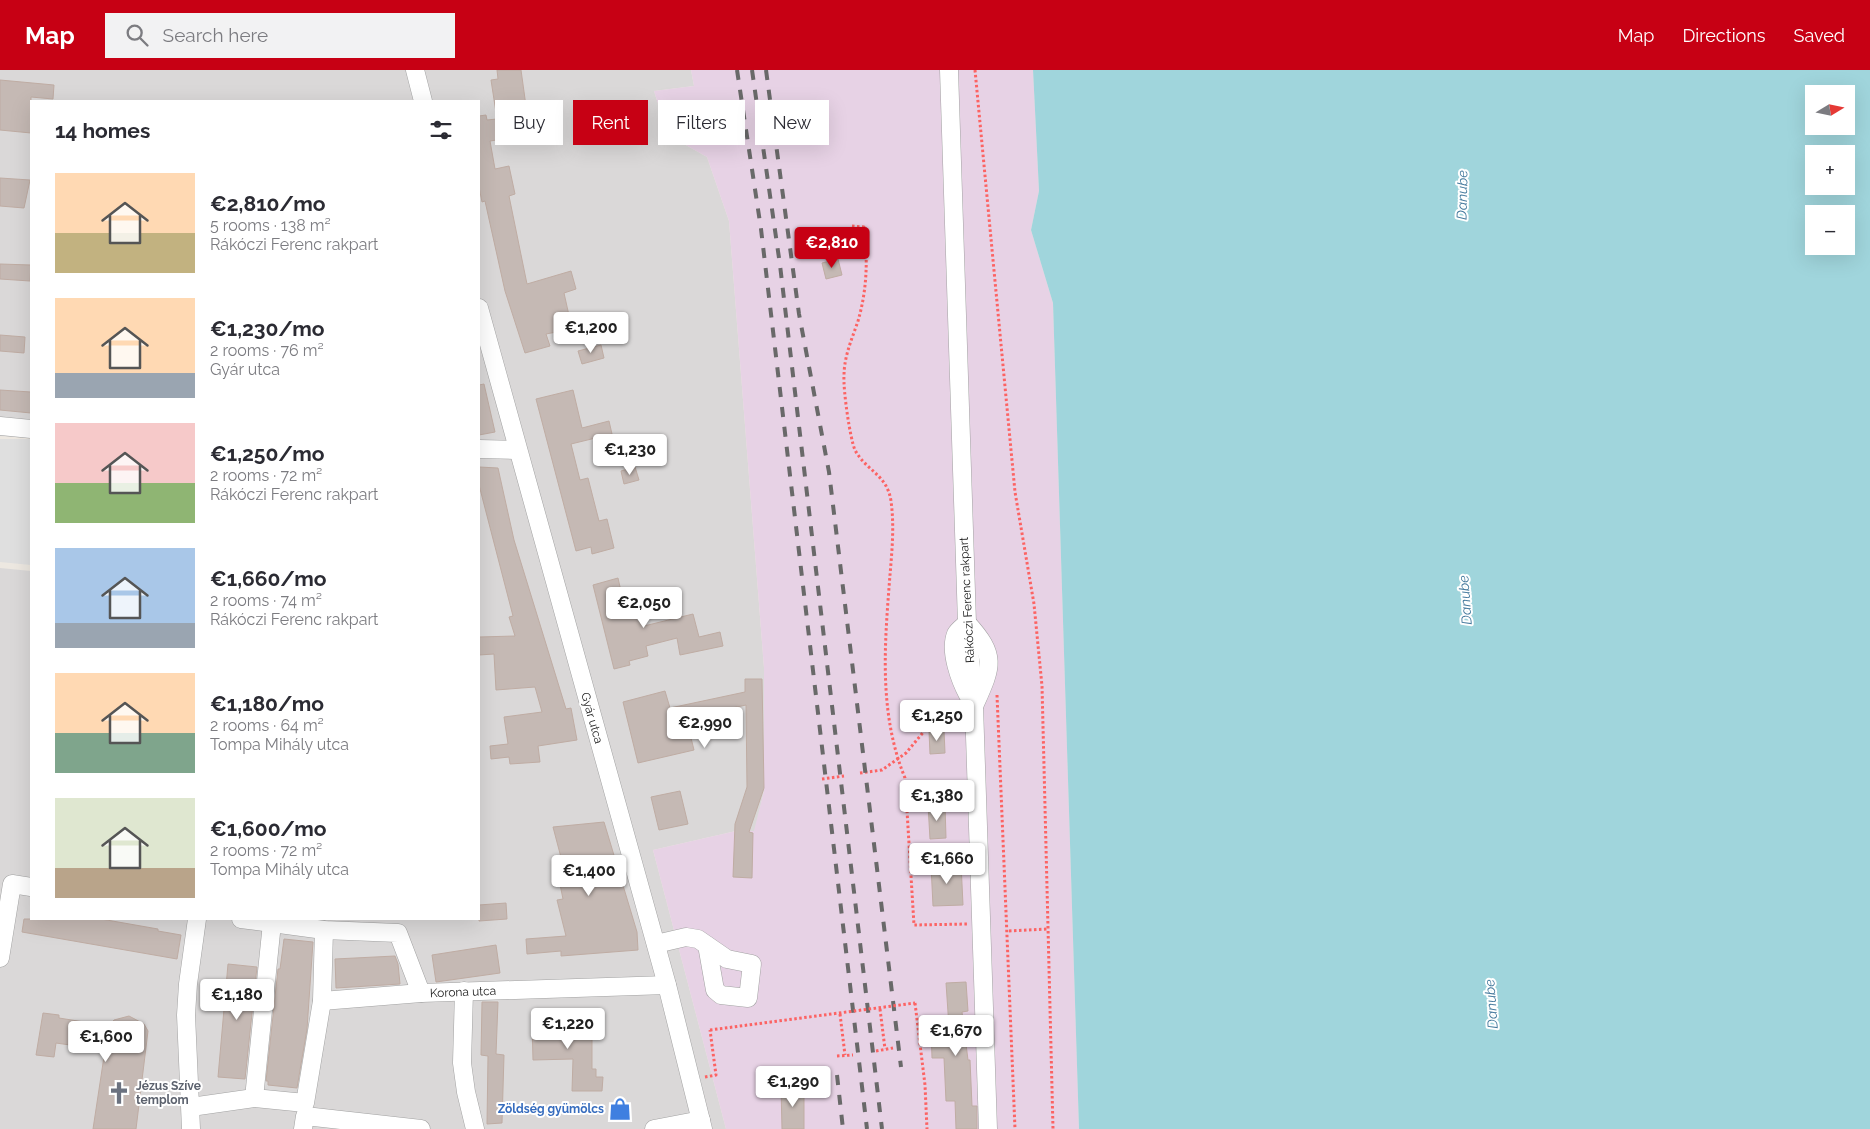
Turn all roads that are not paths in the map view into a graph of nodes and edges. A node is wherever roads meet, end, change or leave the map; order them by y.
1 (415, 70) edge
2 (949, 70) edge
3 (424, 100) edge
4 (480, 312) edge
5 (0, 426) edge
6 (30, 429) edge
7 (480, 449) edge
8 (517, 450) junction
9 (30, 887) edge
10 (197, 920) edge
11 (249, 920) edge
12 (272, 923) junction
13 (396, 926) edge
14 (324, 930) junction
15 (656, 944) junction
16 (707, 945) dead end
17 (0, 953) edge
18 (667, 985) junction
19 (464, 991) junction
20 (421, 993) junction
21 (322, 1001) junction
22 (254, 1098) junction
23 (191, 1107) junction
24 (304, 1116) edge
25 (702, 1125) edge
26 (192, 1129) edge
27 (421, 1129) edge
28 (475, 1129) edge
29 (654, 1129) edge
30 (988, 1129) edge

1 - 3 street
2 - 30 street, Rákóczi Ferenc rakpart
4 - 8 street, Gyár utca
5 - 6 street
7 - 8 street
8 - 15 street, Gyár utca
9 - 17 street
10 - 23 street
11 - 12 street, Korona utca
12 - 14 street, Korona utca
12 - 22 street
13 - 14 street, Korona utca
13 - 20 street, Korona utca
14 - 21 street
15 - 16 street
15 - 18 street, Gyár utca
18 - 19 street, Korona utca
18 - 25 street, Gyár utca
19 - 20 street, Korona utca
19 - 28 street
20 - 21 street
21 - 24 street
22 - 23 street
22 - 24 street
23 - 26 street
24 - 27 street
25 - 29 street

